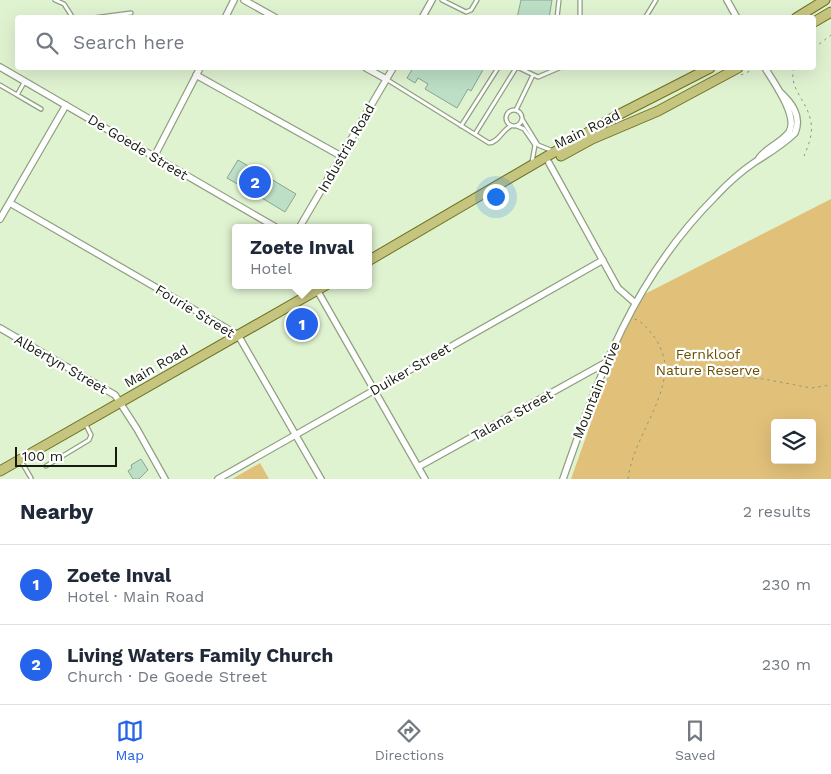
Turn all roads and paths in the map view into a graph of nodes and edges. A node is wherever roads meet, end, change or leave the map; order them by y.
1 (55, 0) edge
2 (234, 0) edge
3 (244, 0) edge
4 (442, 0) edge
5 (478, 0) edge
6 (560, 0) edge
7 (580, 0) edge
8 (656, 0) edge
9 (727, 0) edge
10 (825, 0) edge
11 (430, 1) edge
12 (831, 12) edge
13 (132, 13) dead end
14 (71, 15) edge
15 (116, 15) edge
16 (226, 15) edge
17 (271, 15) edge
18 (423, 15) edge
19 (558, 15) edge
20 (580, 15) edge
21 (647, 15) edge
22 (735, 15) edge
23 (801, 15) edge
24 (816, 21) edge
25 (831, 35) edge
26 (816, 46) edge
27 (0, 67) edge
28 (199, 70) edge
29 (370, 70) edge
30 (392, 70) edge
31 (497, 70) edge
32 (516, 70) edge
33 (522, 70) edge
34 (554, 70) edge
35 (706, 70) edge
36 (734, 70) edge
37 (739, 70) edge
38 (753, 70) edge
39 (766, 70) edge
40 (794, 70) edge
41 (196, 75) junction
42 (533, 75) junction
43 (386, 79) junction
44 (25, 82) junction
45 (0, 85) edge
46 (17, 95) junction
47 (66, 105) junction
48 (41, 109) dead end
49 (516, 110) junction
50 (522, 119) junction
51 (461, 126) junction
52 (511, 126) junction
53 (517, 126) junction
54 (475, 134) junction
55 (558, 151) junction
56 (341, 156) junction
57 (804, 156) dead end
58 (154, 157) junction
59 (549, 163) junction
60 (524, 170) junction
61 (10, 203) junction
62 (448, 215) junction
63 (0, 219) edge
64 (270, 224) edge
65 (301, 224) edge
66 (372, 259) edge
67 (603, 260) junction
68 (319, 289) edge
69 (322, 289) edge
70 (634, 302) junction
71 (626, 317) junction
72 (0, 328) edge
73 (238, 335) junction
74 (605, 363) junction
75 (664, 366) junction
76 (831, 385) edge
77 (374, 390) junction
78 (121, 402) junction
79 (84, 423) junction
80 (296, 434) junction
81 (20, 460) junction
82 (46, 466) dead end
83 (418, 468) junction
84 (0, 471) edge
85 (30, 479) edge
86 (165, 479) edge
87 (218, 479) edge
88 (321, 479) edge
89 (425, 479) edge
90 (563, 479) edge
91 (628, 479) edge

1 - 14 lane
2 - 16 street
3 - 17 street
4 - 5 lane
6 - 19 lane
7 - 20 lane
8 - 21 lane
9 - 22 street
10 - 23 main road
11 - 18 street
12 - 24 main road
13 - 15 lane
25 - 26 path
27 - 44 street, De Goede Street
28 - 41 street
29 - 43 street
30 - 43 street, Industria Road
31 - 51 lane
32 - 54 lane
33 - 42 lane
34 - 42 lane
35 - 55 main road, Main Road
36 - 59 main road, Main Road
37 - 38 path
39 - 70 street, Mountain Drive
40 - 57 path
41 - 56 street
41 - 58 street
42 - 49 lane
43 - 51 lane
43 - 56 street, Industria Road
44 - 46 lane
44 - 47 street, De Goede Street
45 - 46 lane
46 - 48 lane
47 - 58 street, De Goede Street
47 - 61 street
49 - 50 lane
49 - 52 lane
50 - 53 lane
50 - 55 lane
51 - 54 lane
52 - 53 lane
52 - 54 lane
53 - 60 lane
55 - 60 main road, Main Road
56 - 65 street, Industria Road
58 - 64 street, De Goede Street
59 - 62 main road, Main Road
59 - 67 street
60 - 62 main road, Main Road
61 - 63 street
61 - 73 street, Fourie Street
62 - 66 main road, Main Road
67 - 70 street
67 - 77 street, Duiker Street
68 - 73 main road, Main Road
69 - 77 street
70 - 71 street, Mountain Drive
71 - 74 street, Mountain Drive
71 - 75 path
72 - 78 street, Albertyn Street
73 - 78 main road, Main Road
73 - 80 street, Fourie Street
74 - 83 street, Talana Street
74 - 90 street, Mountain Drive
75 - 76 path
75 - 91 path
77 - 80 street, Duiker Street
77 - 83 street
78 - 79 main road, Main Road
78 - 86 street, Albertyn Street
79 - 81 main road, Main Road
79 - 82 lane
80 - 87 street, Duiker Street
80 - 88 street, Fourie Street
81 - 84 main road, Main Road
81 - 85 lane
83 - 89 street

